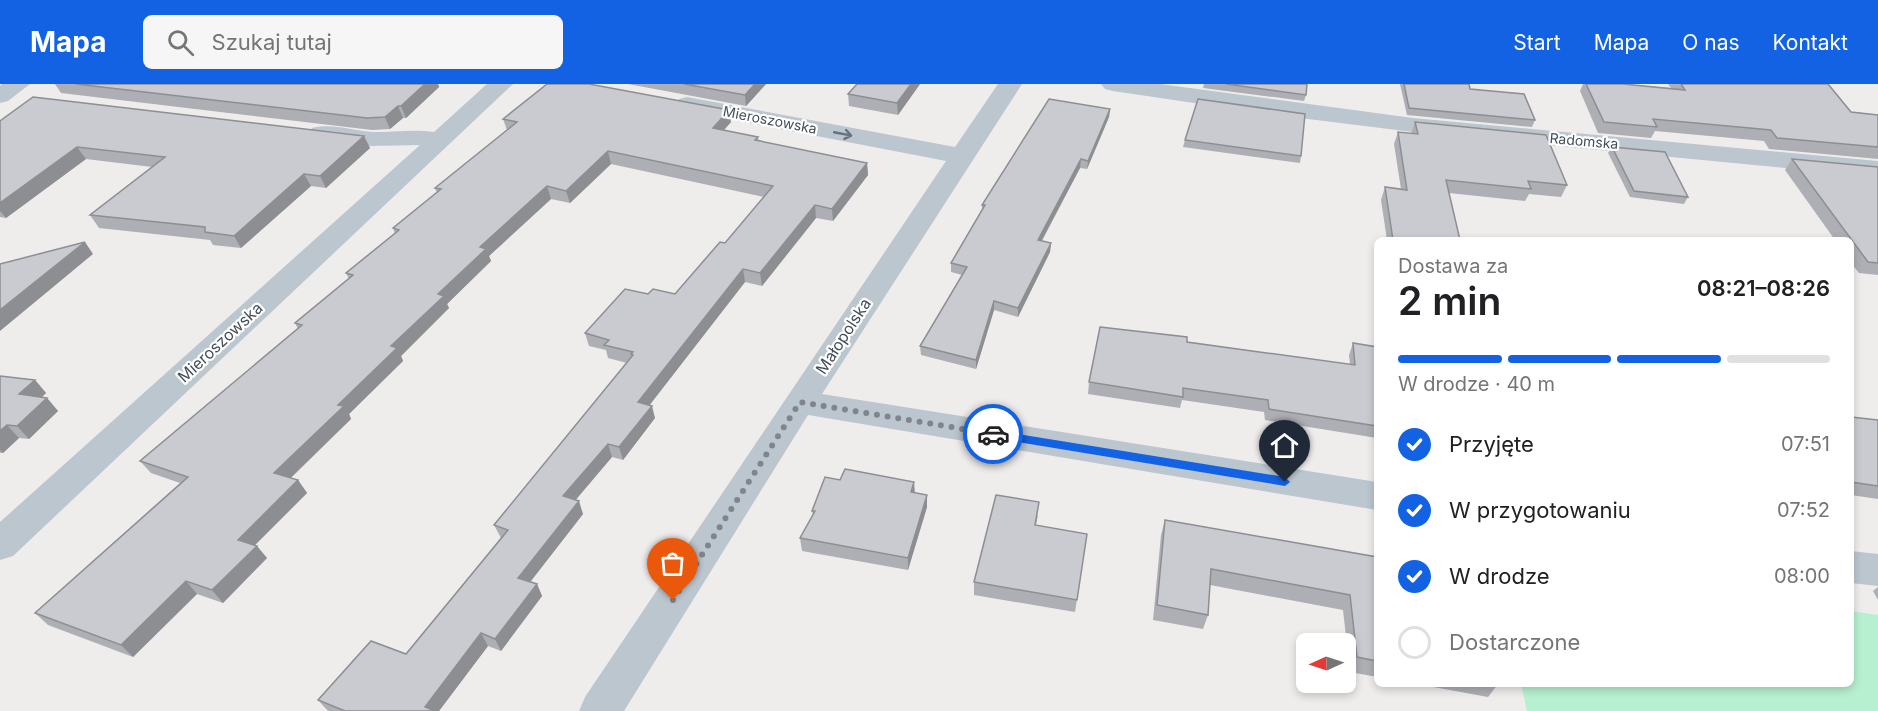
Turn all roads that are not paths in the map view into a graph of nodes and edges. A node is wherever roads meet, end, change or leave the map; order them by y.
1 (18, 84) edge
2 (501, 84) edge
3 (1010, 84) edge
4 (1113, 84) edge
5 (0, 96) edge
6 (669, 101) edge
7 (303, 131) edge
8 (441, 140) junction
9 (962, 156) junction
10 (1878, 169) edge
11 (800, 402) junction
12 (1374, 496) edge
13 (0, 545) edge
14 (1854, 567) edge
15 (1878, 570) edge
16 (600, 711) edge

1 - 5 street
2 - 8 street, Mieroszowska
3 - 9 street, Małopolska
4 - 10 street, Radomska
6 -> 9 street, Mieroszowska
7 - 8 street
8 - 13 street, Mieroszowska
9 - 11 street, Małopolska
11 - 12 street
11 - 16 street, Małopolska
14 - 15 street

